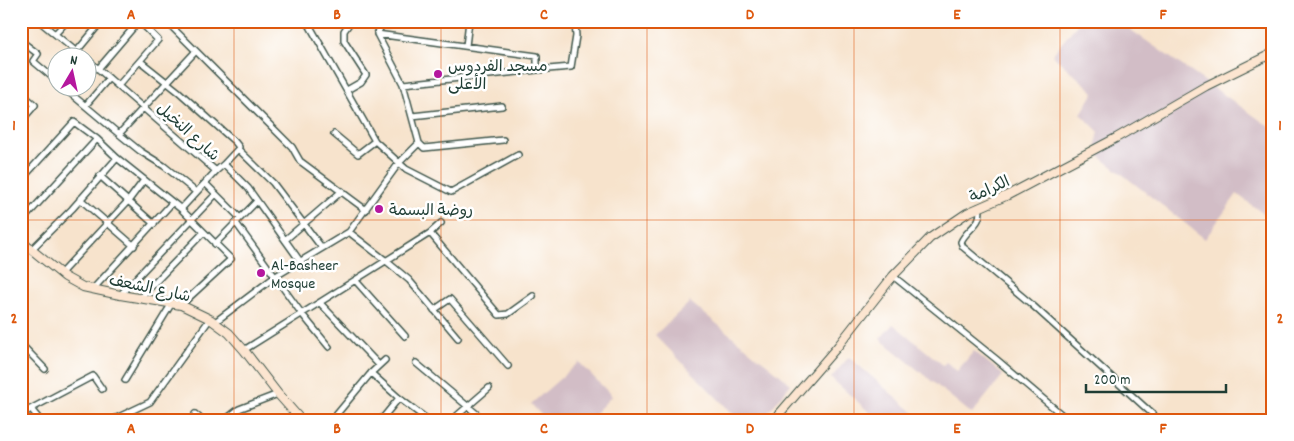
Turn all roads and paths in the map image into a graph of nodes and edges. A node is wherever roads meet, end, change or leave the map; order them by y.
1 (24, 21) edge
2 (39, 21) edge
3 (67, 21) edge
4 (102, 21) edge
5 (139, 21) edge
6 (307, 21) edge
7 (351, 21) edge
8 (384, 21) edge
9 (469, 21) edge
10 (573, 21) edge
11 (168, 22) edge
12 (21, 25) edge
13 (55, 34) junction
14 (377, 34) junction
15 (21, 41) edge
16 (466, 46) junction
17 (73, 48) edge
18 (80, 48) edge
19 (196, 50) junction
20 (1273, 53) edge
21 (140, 61) junction
22 (98, 69) joint
23 (537, 70) junction
24 (48, 74) edge
25 (109, 78) junction
26 (167, 81) junction
27 (403, 84) junction
28 (118, 86) junction
29 (347, 90) junction
30 (21, 93) edge
31 (76, 98) edge
32 (86, 106) junction
33 (502, 106) dead end
34 (144, 108) junction
35 (412, 116) junction
36 (21, 121) edge
37 (119, 134) junction
38 (334, 134) dead end
39 (97, 139) junction
40 (503, 140) dead end
41 (376, 141) junction
42 (419, 143) junction
43 (238, 149) junction
44 (518, 155) dead end
45 (117, 158) junction
46 (399, 163) junction
47 (224, 164) junction
48 (216, 172) junction
49 (100, 176) junction
50 (21, 180) edge
51 (144, 180) junction
52 (205, 183) junction
53 (342, 191) junction
54 (196, 192) junction
55 (216, 194) junction
56 (80, 199) junction
57 (129, 200) junction
58 (257, 201) junction
59 (172, 203) junction
60 (979, 208) junction
61 (181, 209) junction
62 (366, 210) junction
63 (240, 218) junction
64 (192, 219) junction
65 (21, 222) edge
66 (236, 223) junction
67 (441, 223) dead end
68 (107, 224) junction
69 (154, 224) junction
70 (304, 225) junction
71 (204, 232) junction
72 (349, 232) junction
73 (430, 233) junction
74 (21, 240) edge
75 (285, 240) junction
76 (215, 244) junction
77 (134, 246) junction
78 (322, 248) junction
79 (31, 250) junction
80 (386, 260) junction
81 (300, 261) junction
82 (61, 273) junction
83 (276, 276) junction
84 (893, 276) junction
85 (355, 280) junction
86 (93, 289) junction
87 (120, 295) junction
88 (533, 296) dead end
89 (140, 298) junction
90 (172, 303) junction
91 (320, 303) junction
92 (181, 305) junction
93 (434, 310) junction
94 (302, 314) junction
95 (213, 321) junction
96 (405, 336) dead end
97 (458, 338) dead end
98 (21, 344) edge
99 (329, 347) dead end
100 (244, 350) junction
101 (28, 351) junction
102 (21, 358) edge
103 (385, 360) dead end
104 (416, 364) dead end
105 (379, 365) junction
106 (508, 366) dead end
107 (45, 369) dead end
108 (371, 373) junction
109 (125, 380) dead end
110 (489, 388) dead end
111 (102, 389) dead end
112 (278, 394) junction
113 (399, 398) junction
114 (21, 403) edge
115 (468, 406) junction
116 (29, 410) junction
117 (21, 414) edge
118 (195, 414) dead end
119 (40, 420) edge
120 (112, 420) edge
121 (202, 420) edge
122 (225, 420) edge
123 (302, 420) edge
124 (332, 420) edge
125 (382, 420) edge
126 (428, 420) edge
127 (452, 420) edge
128 (484, 420) edge
129 (774, 420) edge
130 (1068, 420) edge
131 (1159, 420) edge

1 - 12 street
2 - 13 street
3 - 13 street
4 - 18 street
5 - 21 street
5 - 22 street
6 - 29 street
7 - 29 street
8 - 14 street
9 - 16 street
10 - 23 street
11 - 19 street
13 - 17 street
14 - 16 street
14 - 27 street
15 - 24 street
16 - 23 street
19 - 26 street
19 - 53 street
20 - 60 main road, الكرامة
21 - 26 street
21 - 28 street
22 - 25 street, شارع النخيل
23 - 27 street
25 - 28 street, شارع النخيل
25 - 32 street
26 - 34 street
26 - 43 street
27 - 35 street
28 - 34 street, شارع النخيل
29 - 41 street
30 - 36 street
31 - 32 street
32 - 37 street
33 - 35 street
34 - 37 street
34 - 48 street, شارع النخيل
35 - 42 street
37 - 54 street
38 - 41 street
39 - 45 street
39 - 50 street
39 - 65 street
40 - 42 street
41 - 46 street
42 - 46 street
43 - 47 street
43 - 70 street
44 - 46 street
45 - 49 street
45 - 51 street
46 - 62 street
47 - 48 street, شارع النخيل
47 - 58 street, شارع النخيل
48 - 52 street
49 - 56 street
49 - 57 street
51 - 57 street
51 - 59 street
52 - 54 street
52 - 55 street
53 - 62 street
53 - 70 street
54 - 61 street
55 - 63 street
55 - 64 street
56 - 68 street
56 - 79 street
57 - 68 street
57 - 69 street
58 - 63 street
58 - 75 street, شارع النخيل
59 - 61 street
59 - 69 street
60 - 84 main road, الكرامة
60 - 131 street
61 - 64 street
62 - 72 street
63 - 66 street
64 - 71 street
64 - 87 street
66 - 76 street
66 - 83 street
67 - 73 street
68 - 77 street
68 - 82 street
69 - 77 street
70 - 75 street
70 - 78 street
71 - 76 street
71 - 89 street
72 - 78 street
72 - 80 street
73 - 80 street
73 - 88 street
74 - 79 main road, شارع الشعف
75 - 81 street, شارع النخيل
76 - 92 street
77 - 86 street
78 - 81 street
79 - 82 main road, شارع الشعف
80 - 85 street
80 - 93 street
81 - 83 street
82 - 86 main road, شارع الشعف
83 - 94 street
83 - 95 street
84 - 129 main road, الكرامة
84 - 130 street
85 - 91 street
85 - 96 street
86 - 87 main road, شارع الشعف
87 - 89 main road, شارع الشعف
89 - 90 main road, شارع الشعف
90 - 92 main road, شارع الشعف
90 - 109 street
91 - 94 street
91 - 105 street
92 - 95 main road, شارع الشعف
93 - 97 street
93 - 106 street
94 - 99 street
94 - 100 street
95 - 100 main road, شارع الشعف
95 - 120 street
98 - 101 street
100 - 112 main road, شارع الشعف
101 - 102 street
101 - 107 street
103 - 105 street
104 - 115 street
105 - 108 street
108 - 113 street
108 - 124 street
110 - 115 street
111 - 116 street
112 - 122 street
112 - 123 main road, شارع الشعف
113 - 125 street
113 - 126 street
114 - 116 street
115 - 127 street
115 - 128 street
116 - 117 street
116 - 119 street
118 - 121 street

